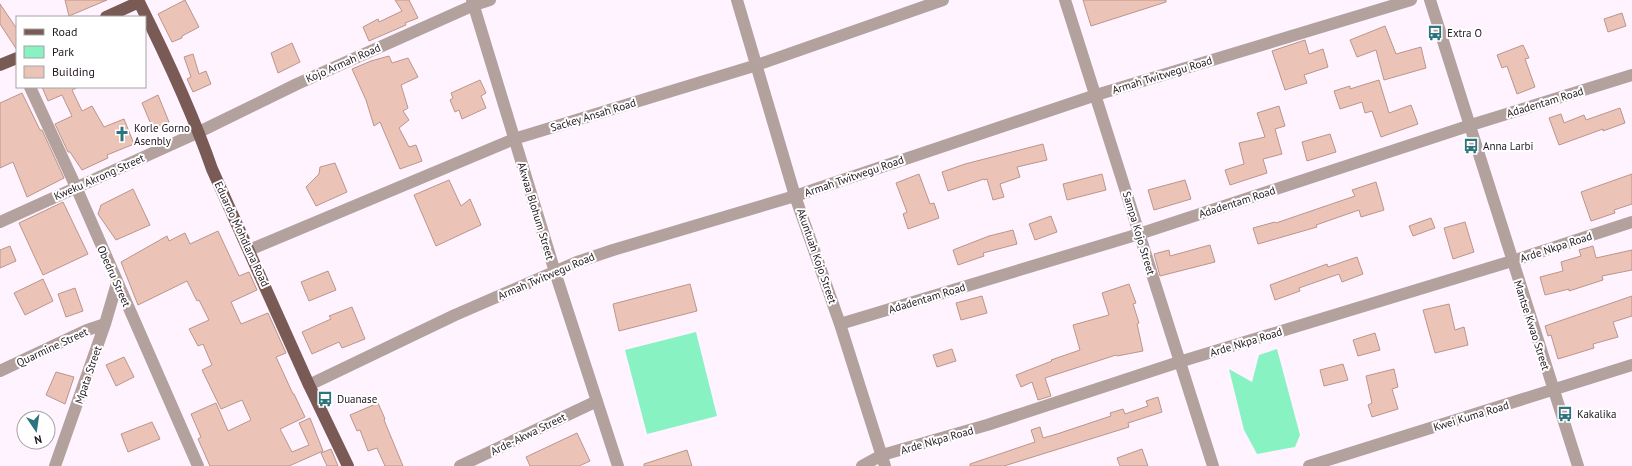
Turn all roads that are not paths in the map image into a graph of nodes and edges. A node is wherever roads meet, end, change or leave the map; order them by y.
1 (490, 0) edge
2 (737, 0) edge
3 (943, 0) edge
4 (1065, 0) edge
5 (1411, 0) edge
6 (1430, 0) edge
7 (140, 1) edge
8 (473, 3) edge
9 (108, 16) edge
10 (16, 58) edge
11 (0, 65) edge
12 (757, 65) junction
13 (1632, 76) edge
14 (30, 88) edge
15 (1096, 95) junction
16 (1471, 125) junction
17 (199, 132) junction
18 (514, 139) junction
19 (76, 188) junction
20 (795, 196) junction
21 (0, 222) edge
22 (1632, 222) edge
23 (1139, 234) junction
24 (250, 250) junction
25 (1512, 261) junction
26 (555, 272) junction
27 (117, 283) junction
28 (105, 324) junction
29 (840, 324) junction
30 (1179, 362) junction
31 (1632, 365) edge
32 (0, 371) edge
33 (310, 385) junction
34 (1553, 390) junction
35 (597, 401) junction
36 (884, 461) edge
37 (55, 466) edge
38 (198, 466) edge
39 (348, 466) edge
40 (460, 466) edge
41 (618, 466) edge
42 (862, 466) edge
43 (1213, 466) edge
44 (1309, 466) edge
45 (1578, 466) edge

1 - 8 street, Kojo Armah Road
2 - 12 street, Akuntuah Kojo Street
3 - 12 street, Sackey Ansah Road
4 - 15 street, Sampa Kojo Street
5 - 15 street, Armah Twitwegu Road
6 - 16 street, Mantse Kwao Street
7 - 9 main road
7 - 17 main road, Eduardo Mohdlana Road
8 - 17 street, Kojo Armah Road
8 - 18 street, Akwaa Blohum Street
10 - 11 main road
12 - 18 street, Sackey Ansah Road
12 - 20 street, Akuntuah Kojo Street
13 - 16 street, Adadentam Road
14 - 19 street, Obedru Street
15 - 20 street, Armah Twitwegu Road
15 - 23 street, Sampa Kojo Street
16 - 23 street, Adadentam Road
16 - 25 street, Mantse Kwao Street
17 - 19 street, Kweku Akrong Street
17 - 24 main road, Eduardo Mohdlana Road
18 - 24 street, Sackey Ansah Road
18 - 26 street, Akwaa Blohum Street
19 - 21 street, Kweku Akrong Street
19 - 27 street, Obedru Street
20 - 26 street, Armah Twitwegu Road
20 - 29 street, Akuntuah Kojo Street
22 - 25 street, Arde Nkpa Road
23 - 29 street, Adadentam Road
23 - 30 street, Sampa Kojo Street
24 - 33 main road, Eduardo Mohdlana Road
25 - 30 street, Arde Nkpa Road
25 - 34 street, Mantse Kwao Street
26 - 33 street, Armah Twitwegu Road
26 - 35 street, Akwaa Blohum Street
27 - 28 street, Mpata Street
27 - 38 street, Obedru Street
28 - 32 street, Quarmine Street
28 - 37 street, Mpata Street
29 - 36 street, Akuntuah Kojo Street
30 - 36 street, Arde Nkpa Road
30 - 43 street, Sampa Kojo Street
31 - 34 street, Kwei Kuma Road
33 - 39 main road, Eduardo Mohdlana Road
34 - 44 street, Kwei Kuma Road
34 - 45 street, Mantse Kwao Street
35 - 40 street, Arde-Akwa Street
35 - 41 street, Akwaa Blohum Street
36 - 42 street, Arde Nkpa Road

